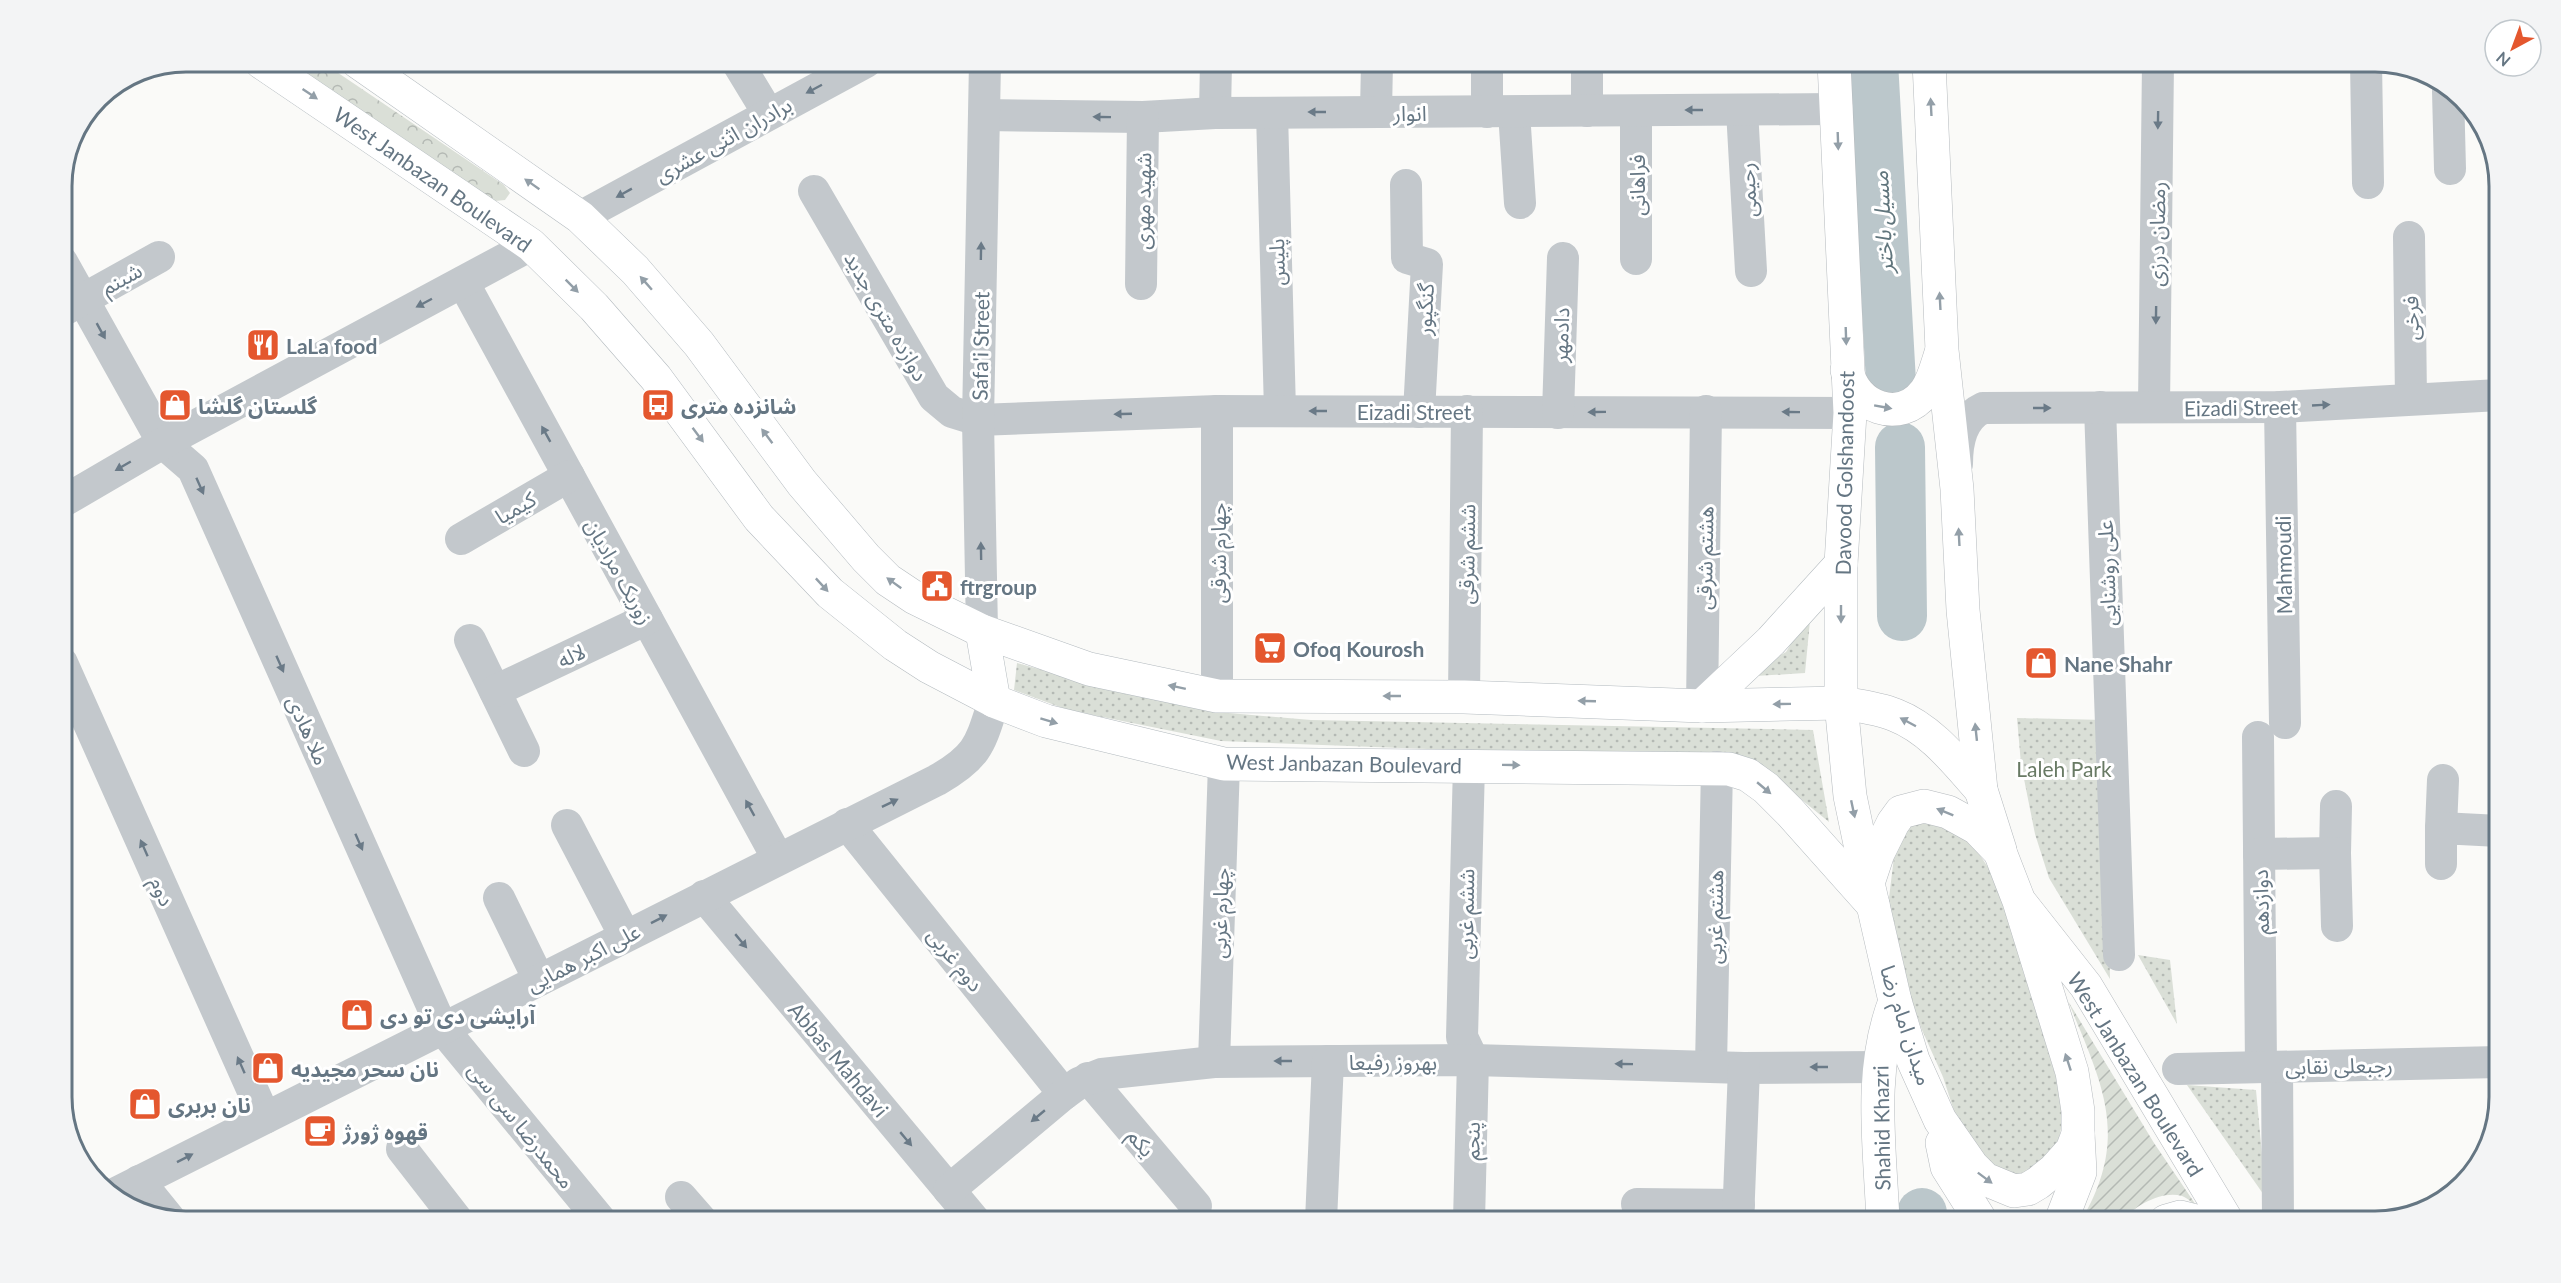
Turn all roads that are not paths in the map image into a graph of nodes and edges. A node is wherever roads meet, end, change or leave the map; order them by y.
1 (276, 72) edge
2 (372, 72) edge
3 (743, 72) edge
4 (847, 72) edge
5 (985, 72) edge
6 (1216, 72) edge
7 (1377, 72) edge
8 (1489, 72) edge
9 (1587, 72) edge
10 (1835, 72) edge
11 (1929, 72) edge
12 (2158, 72) edge
13 (2366, 72) edge
14 (2448, 99) edge
15 (1837, 109) junction
16 (1742, 110) junction
17 (1587, 111) junction
18 (1636, 111) junction
19 (1376, 112) junction
20 (1500, 112) junction
21 (768, 113) junction
22 (1215, 113) junction
23 (1272, 113) junction
24 (984, 115) junction
25 (1143, 117) junction
26 (2450, 169) dead end
27 (2368, 183) dead end
28 (1406, 185) dead end
29 (814, 191) dead end
30 (1520, 203) dead end
31 (580, 217) junction
32 (2409, 237) dead end
33 (531, 245) junction
34 (159, 257) dead end
35 (1563, 258) dead end
36 (1636, 259) dead end
37 (1751, 271) dead end
38 (463, 282) junction
39 (1141, 284) dead end
40 (72, 305) edge
41 (1942, 350) junction
42 (1847, 368) junction
43 (2489, 395) edge
44 (2411, 399) junction
45 (2100, 407) junction
46 (2154, 407) junction
47 (2280, 407) junction
48 (1217, 411) junction
49 (1280, 411) junction
50 (1467, 411) junction
51 (1706, 411) junction
52 (1419, 412) junction
53 (1557, 413) junction
54 (1850, 413) junction
55 (978, 420) junction
56 (163, 443) junction
57 (569, 476) junction
58 (1957, 489) junction
59 (72, 496) edge
60 (461, 539) dead end
61 (1841, 564) junction
62 (647, 619) junction
63 (982, 631) junction
64 (470, 640) dead end
65 (72, 685) edge
66 (495, 691) junction
67 (1217, 696) junction
68 (1464, 697) junction
69 (994, 701) junction
70 (1841, 704) junction
71 (1702, 705) junction
72 (2285, 723) dead end
73 (2258, 737) dead end
74 (524, 751) dead end
75 (1224, 764) junction
76 (1469, 765) junction
77 (1717, 767) junction
78 (2443, 780) dead end
79 (1982, 790) junction
80 (2336, 806) dead end
81 (847, 824) junction
82 (567, 825) dead end
83 (2441, 828) junction
84 (2489, 830) edge
85 (2000, 852) junction
86 (2335, 853) junction
87 (2259, 854) junction
88 (778, 859) junction
89 (2441, 864) dead end
90 (1871, 894) junction
91 (704, 896) junction
92 (499, 898) dead end
93 (2019, 901) junction
94 (2337, 926) dead end
95 (625, 936) junction
96 (2119, 955) dead end
97 (539, 980) junction
98 (1895, 1001) junction
99 (442, 1028) junction
100 (1473, 1060) junction
101 (1328, 1061) junction
102 (1214, 1062) junction
103 (2489, 1062) edge
104 (1711, 1066) junction
105 (1878, 1067) junction
106 (2269, 1067) junction
107 (1744, 1068) junction
108 (2178, 1069) dead end
109 (1076, 1086) junction
110 (265, 1118) junction
111 (1940, 1120) junction
112 (2078, 1134) junction
113 (402, 1149) dead end
114 (127, 1188) edge
115 (949, 1190) junction
116 (681, 1197) dead end
117 (1637, 1204) dead end
118 (152, 1206) edge
119 (1196, 1206) dead end
120 (450, 1211) edge
121 (593, 1211) edge
122 (693, 1211) edge
123 (967, 1211) edge
124 (1321, 1211) edge
125 (1469, 1211) edge
126 (1716, 1211) edge
127 (1738, 1211) edge
128 (1883, 1211) edge
129 (1975, 1211) edge
130 (2065, 1211) edge
131 (2221, 1211) edge
132 (2277, 1211) edge

1 -> 33 main road, West Janbazan Boulevard
31 -> 2 main road
3 - 21 street
4 -> 21 street, برادران اثنی عشری
5 - 24 street, Safa'i Street
6 - 22 street
7 - 19 street
8 - 20 street
9 - 17 street
10 - 15 main road, Davood Golshandoost
41 -> 11 main road
12 -> 46 street, رمضان درزی
13 - 27 street
14 - 26 street
15 - 16 street, انوار
15 -> 42 main road, Davood Golshandoost
16 -> 18 street, انوار
16 - 37 street, رحیمی
17 - 18 street, انوار
17 - 20 street, انوار
18 - 36 street, فراهانی
19 - 20 street, انوار
19 -> 23 street, انوار
20 - 30 street
21 -> 31 street, برادران اثنی عشری
22 - 23 street, انوار
22 - 25 street, انوار
23 - 49 street, پلیس
25 -> 24 street, انوار
55 -> 24 street, Safa'i Street
25 - 39 street, شهید مهری
28 - 52 street, گنگپور
29 - 55 street, دوازده متری جدید
31 - 33 main road
63 -> 31 main road
32 - 44 street, فرخی
33 - 38 street
33 -> 69 main road, West Janbazan Boulevard
34 - 40 street, شبنم
35 - 53 street, دادمهر
38 -> 56 street
57 -> 38 street, زوریک مرادیان
40 -> 56 street, ملا هادی
42 -> 41 main road
41 - 58 main road
42 - 54 main road, Davood Golshandoost
43 - 44 street, Eizadi Street
47 -> 44 street, Eizadi Street
45 - 46 street, Eizadi Street
58 -> 45 street, Eizadi Street
45 - 96 street, علی روشنایی
46 - 47 street, Eizadi Street
47 - 72 street, Mahmoudi
48 - 49 street, Eizadi Street
48 -> 55 street, Eizadi Street
48 - 67 street, چهارم شرقی
52 -> 49 street, Eizadi Street
50 - 52 street, Eizadi Street
50 - 53 street, Eizadi Street
50 - 68 street, ششم شرقی
51 -> 53 street, Eizadi Street
54 -> 51 street, Eizadi Street
51 - 71 street, هشتم شرقی
54 - 61 main road, Davood Golshandoost
63 -> 55 street, Safa'i Street
56 -> 59 street
56 -> 99 street, ملا هادی
57 - 60 street, کیمیا
57 - 62 street, زوریک مرادیان
79 -> 58 main road
61 -> 70 main road, Davood Golshandoost
61 - 71 main road
62 - 66 street, لاله
88 -> 62 street, زوریک مرادیان
67 -> 63 main road
63 - 69 main road
64 - 66 street
110 -> 65 street, دوم
66 - 74 street
68 -> 67 main road
71 -> 68 main road
69 -> 75 main road, West Janbazan Boulevard
81 -> 69 street, علی اکبر همایی
70 -> 71 main road
79 -> 70 main road
70 -> 90 main road, Davood Golshandoost
73 - 87 street, دوازدهم
75 - 76 main road, West Janbazan Boulevard
75 - 102 street, چهارم غربی
76 -> 77 main road, West Janbazan Boulevard
76 - 100 street, ششم غربی
77 -> 90 main road, West Janbazan Boulevard
77 - 104 street, هشتم غربی
78 - 83 street
79 - 85 main road
80 - 86 street
81 - 88 street, علی اکبر همایی
81 - 109 street, دوم غربی
82 - 95 street
83 - 84 street
83 - 89 street
85 -> 90 main road
85 - 93 main road
86 - 87 street
86 - 94 street
87 - 106 street, دوازدهم
88 - 91 street, علی اکبر همایی
90 - 98 main road, میدان امام رضا
95 -> 91 street, علی اکبر همایی
91 -> 115 street, Abbas Mahdavi
92 - 97 street
112 -> 93 main road
93 - 131 main road, West Janbazan Boulevard
95 - 97 street, علی اکبر همایی
97 - 99 street, علی اکبر همایی
98 - 105 main road, Shahid Khazri
98 - 111 main road, میدان امام رضا
99 - 110 street, علی اکبر همایی
99 - 121 street, محمدرضا سی سی
100 - 101 street, بهروز رفیعا
104 -> 100 street, بهروز رفیعا
100 - 125 street, پنجم
101 -> 102 street, بهروز رفیعا
101 - 124 street
102 - 109 street, بهروز رفیعا
103 - 106 street, رجبعلی نقابی
104 - 107 street, بهروز رفیعا
105 -> 107 street, بهروز رفیعا
105 - 128 main road, Shahid Khazri
106 - 108 street, رجبعلی نقابی
106 - 132 street, دوازدهم
107 - 127 street
109 -> 115 street, بهروز رفیعا
109 - 119 street, یکم
114 -> 110 street, علی اکبر همایی
111 -> 112 main road, میدان امام رضا
111 - 129 main road
112 - 130 main road
113 - 120 street
114 - 118 street
115 - 123 street, Abbas Mahdavi
116 - 122 street
117 - 126 street

